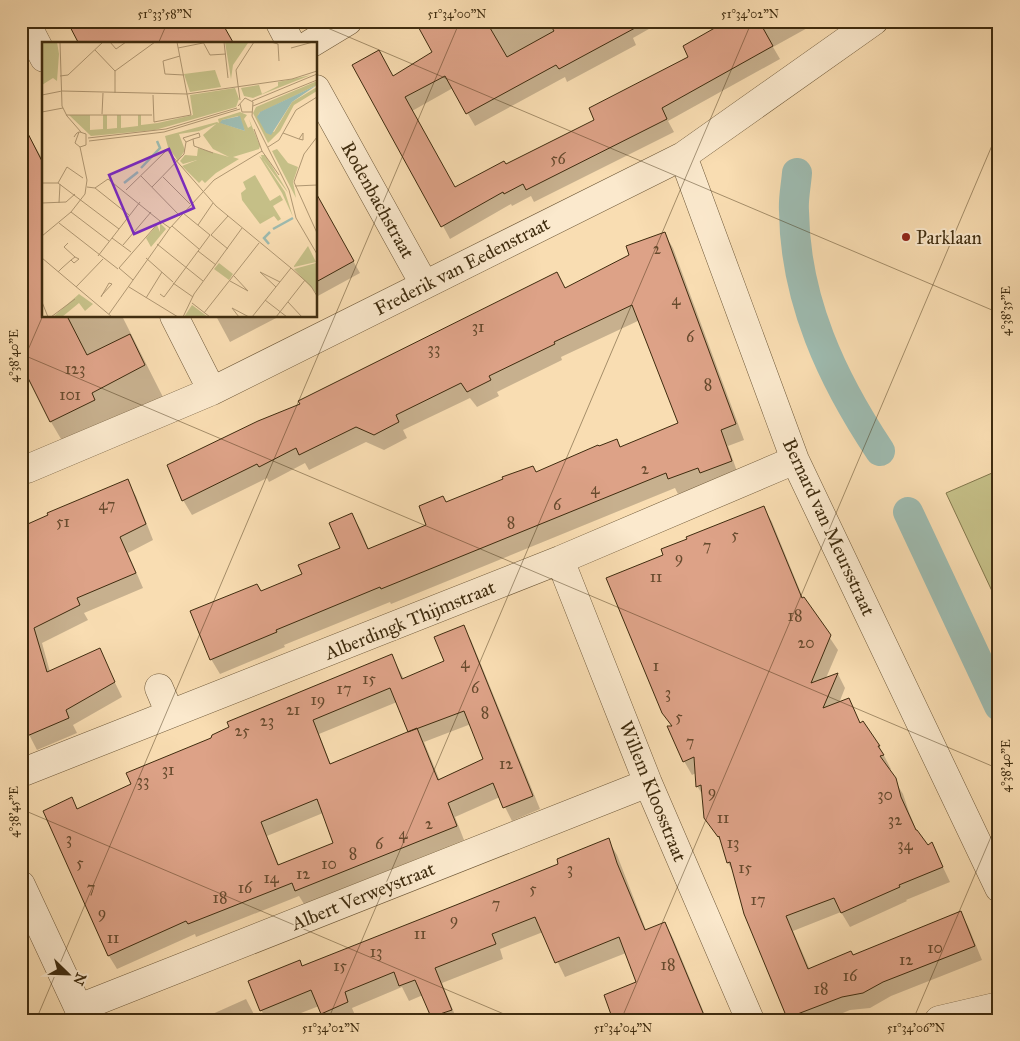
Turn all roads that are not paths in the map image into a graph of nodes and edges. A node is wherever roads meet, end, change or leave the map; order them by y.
1 (25, 21) edge
2 (279, 21) edge
3 (348, 21) edge
4 (874, 21) edge
5 (290, 42) edge
6 (313, 42) edge
7 (42, 54) edge
8 (318, 93) edge
9 (683, 156) junction
10 (424, 284) junction
11 (175, 318) edge
12 (212, 391) junction
13 (795, 460) junction
14 (23, 466) edge
15 (560, 560) junction
16 (159, 688) dead end
17 (170, 714) junction
18 (21, 773) edge
19 (648, 783) junction
20 (21, 886) edge
21 (999, 888) edge
22 (999, 1006) edge
23 (81, 1014) edge
24 (750, 1020) edge
25 (939, 1020) edge

1 - 7 street
2 - 5 street
3 - 6 street
4 - 9 street, Frederik van Eedenstraat
8 - 10 street, Rodenbachstraat
9 - 10 street, Frederik van Eedenstraat
9 - 13 street, Bernard van Meursstraat
10 - 12 street, Frederik van Eedenstraat
11 - 12 street
12 - 14 street, Frederik van Eedenstraat
13 - 15 street, Alberdingk Thijmstraat
13 - 21 street, Bernard van Meursstraat
15 - 17 street, Alberdingk Thijmstraat
15 - 19 street, Willem Kloosstraat
16 - 17 street
17 - 18 street, Alberdingk Thijmstraat
19 - 23 street, Albert Verweystraat
19 - 24 street, Willem Kloosstraat
20 - 23 street
22 - 25 street

